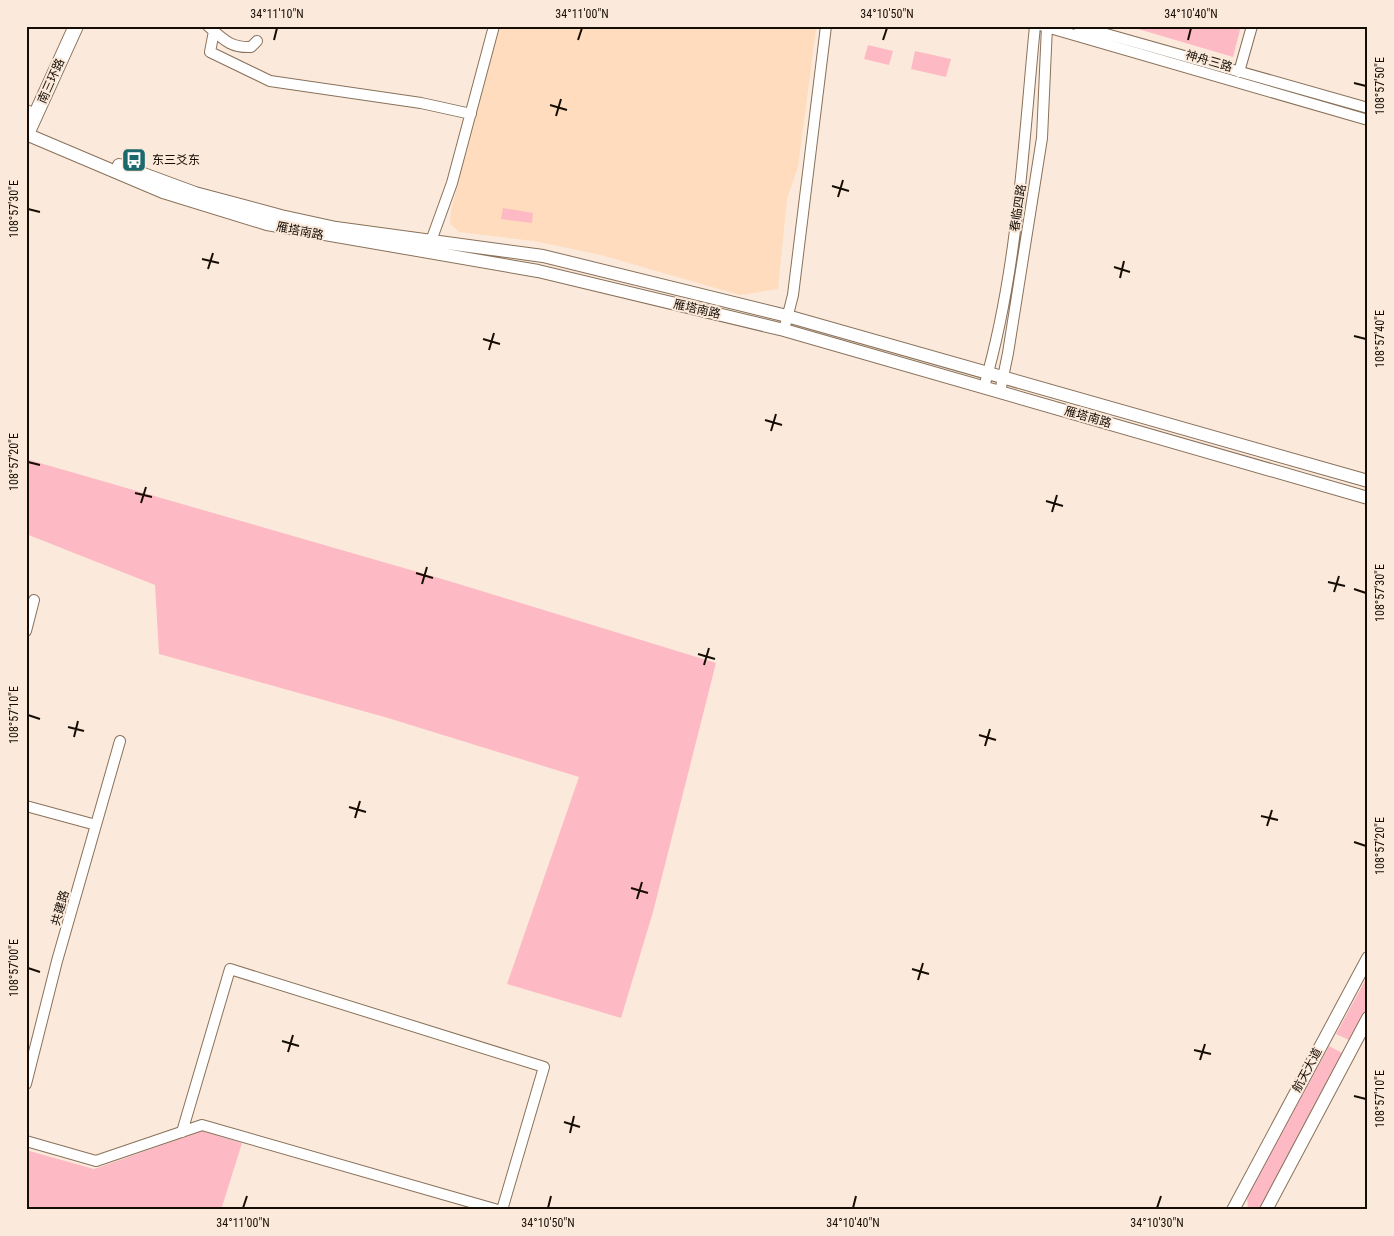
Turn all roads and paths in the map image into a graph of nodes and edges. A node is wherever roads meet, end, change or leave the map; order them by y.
1 (76, 26) edge
2 (494, 26) edge
3 (826, 26) edge
4 (1035, 26) edge
5 (1078, 26) edge
6 (1252, 26) edge
7 (1046, 27) edge
8 (211, 29) edge
9 (257, 40) dead end
10 (1239, 72) junction
11 (1368, 108) edge
12 (471, 114) junction
13 (1368, 120) edge
14 (28, 125) edge
15 (431, 241) junction
16 (787, 316) junction
17 (784, 330) junction
18 (988, 374) junction
19 (1003, 379) junction
20 (984, 387) junction
21 (1000, 392) junction
22 (1368, 481) edge
23 (1368, 498) edge
24 (34, 600) dead end
25 (26, 631) edge
26 (120, 741) dead end
27 (26, 806) edge
28 (96, 824) junction
29 (1368, 958) edge
30 (1368, 1018) edge
31 (26, 1084) edge
32 (182, 1132) junction
33 (26, 1141) edge
34 (1248, 1182) junction
35 (500, 1210) edge
36 (1233, 1210) edge
37 (1243, 1210) edge
38 (1266, 1210) edge

1 - 14 highway, 南三环路
2 - 12 street
3 - 16 street
4 - 18 street, 春临四路
5 - 10 street, 神舟三路
6 - 10 street
7 - 13 street, 神舟三路
7 - 19 street, 春临四路
8 - 9 street
8 - 12 street
10 - 11 street, 神舟三路
12 - 15 street
14 - 15 main road, 雁塔南路
14 - 17 main road, 雁塔南路
15 - 16 main road, 雁塔南路
16 - 17 street
16 - 18 main road, 雁塔南路
17 - 20 main road, 雁塔南路
18 - 19 main road, 雁塔南路
18 - 20 street, 春临四路
19 - 21 street, 春临四路
19 - 22 main road, 雁塔南路
20 - 21 main road, 雁塔南路
21 - 23 main road, 雁塔南路
24 - 25 street
26 - 28 street, 共建路
27 - 28 street
28 - 31 street, 共建路
29 - 34 main road, 航天大道
30 - 38 main road
32 - 33 street
32 - 35 street
32 - 35 street
34 - 36 main road, 航天大道
34 - 37 main road, 航天大道

